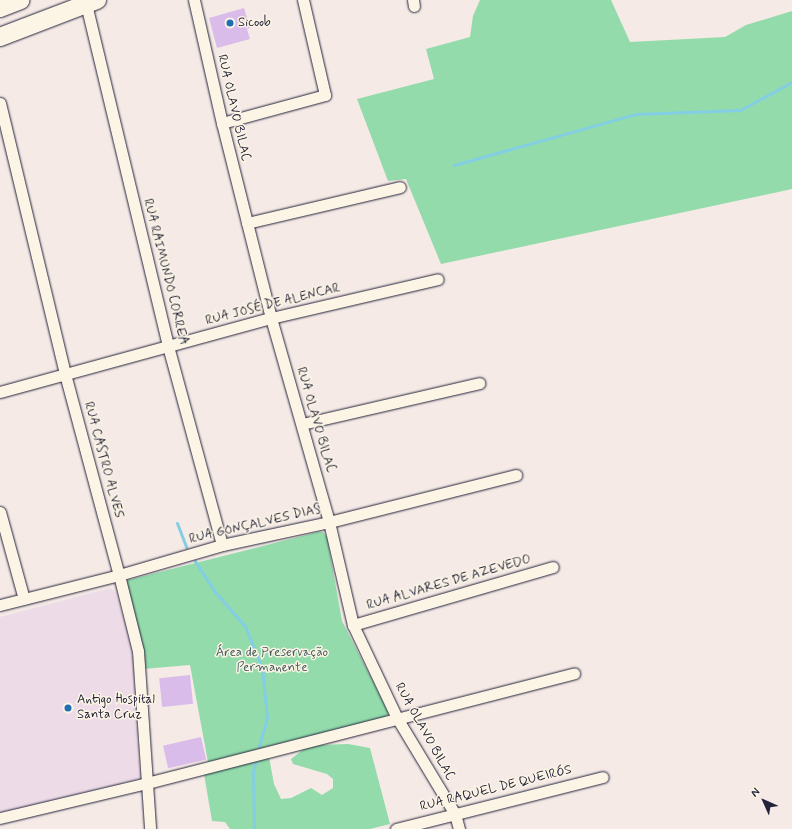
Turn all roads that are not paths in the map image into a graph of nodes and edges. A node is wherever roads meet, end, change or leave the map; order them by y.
1 (21, 0) edge
2 (194, 0) edge
3 (303, 0) edge
4 (92, 2) edge
5 (0, 8) edge
6 (0, 37) edge
7 (0, 103) edge
8 (222, 123) junction
9 (400, 187) dead end
10 (247, 223) junction
11 (438, 279) dead end
12 (271, 318) junction
13 (168, 346) junction
14 (65, 374) junction
15 (479, 383) dead end
16 (0, 392) edge
17 (302, 424) junction
18 (516, 475) dead end
19 (0, 512) edge
20 (329, 522) junction
21 (222, 545) junction
22 (553, 567) dead end
23 (119, 575) junction
24 (24, 599) junction
25 (0, 605) edge
26 (353, 625) junction
27 (574, 673) dead end
28 (397, 718) junction
29 (603, 777) dead end
30 (147, 783) junction
31 (455, 814) junction
32 (0, 818) edge
33 (150, 829) edge
34 (396, 829) edge
35 (459, 829) edge

1 - 5 main road
2 - 8 street, RUA OLAVO BILAC
3 - 8 street
4 - 6 main road
4 - 13 street, RUA RAIMUNDO CORREA
7 - 14 street, RUA CASTRO ALVES
8 - 10 street, RUA OLAVO BILAC
9 - 10 street
10 - 12 street, RUA OLAVO BILAC
11 - 12 street, RUA JOSÉ DE ALENCAR
12 - 13 street, RUA JOSÉ DE ALENCAR
12 - 17 street, RUA OLAVO BILAC
13 - 14 street, RUA JOSÉ DE ALENCAR
13 - 21 street, RUA RAIMUNDO CORREA
14 - 16 street, RUA JOSÉ DE ALENCAR
14 - 23 street, RUA CASTRO ALVES
15 - 17 street
17 - 20 street, RUA OLAVO BILAC
18 - 20 street, RUA GONÇALVES DIAS
19 - 24 street
20 - 21 street, RUA GONÇALVES DIAS
20 - 26 street, RUA OLAVO BILAC
21 - 23 street, RUA GONÇALVES DIAS
22 - 26 street, RUA ALVARES DE AZEVEDO
23 - 24 street, RUA GONÇALVES DIAS
23 - 30 street, RUA CASTRO ALVES
24 - 25 street, RUA GONÇALVES DIAS
26 - 28 street, RUA OLAVO BILAC
27 - 28 street
28 - 30 street
28 - 31 street, RUA OLAVO BILAC
29 - 31 street, RUA RAQUEL DE QUEIRÓS
30 - 32 street
30 - 33 street, RUA CASTRO ALVES
31 - 34 street, RUA RAQUEL DE QUEIRÓS
31 - 35 street, RUA OLAVO BILAC

